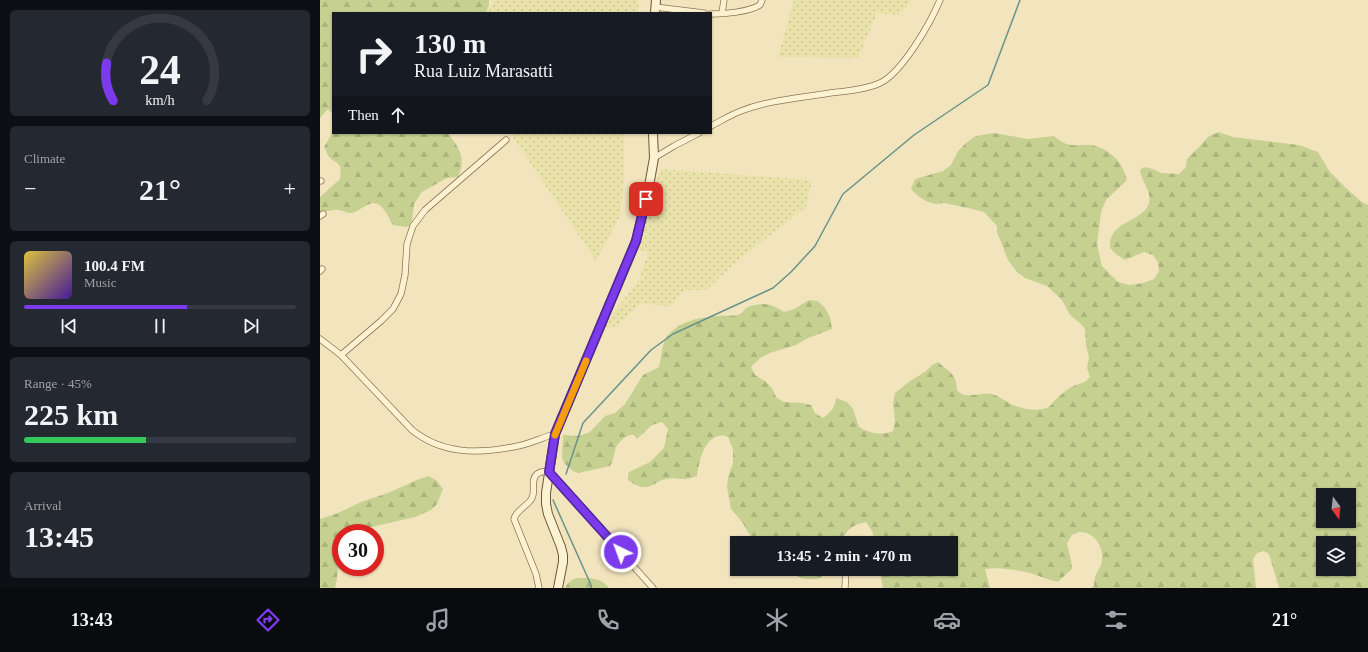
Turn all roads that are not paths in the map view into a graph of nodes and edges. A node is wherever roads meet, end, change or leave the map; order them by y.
1 (724, 0) edge
2 (762, 0) edge
3 (940, 0) edge
4 (655, 7) edge
5 (696, 12) edge
6 (722, 13) junction
7 (712, 14) edge
8 (712, 125) edge
9 (652, 134) edge
10 (697, 134) edge
11 (506, 140) dead end
12 (654, 158) junction
13 (320, 339) edge
14 (341, 355) junction
15 (555, 434) junction
16 (549, 472) junction
17 (846, 576) edge
18 (539, 588) edge
19 (558, 588) edge
20 (653, 588) edge
21 (845, 588) edge

1 - 6 street
2 - 6 street
3 - 8 street
4 - 5 street
6 - 7 street
9 - 12 street
10 - 12 street
11 - 14 street
12 - 15 street
13 - 14 street
14 - 15 street
15 - 16 street
16 - 18 street
16 - 19 street
16 - 20 street
17 - 21 street

